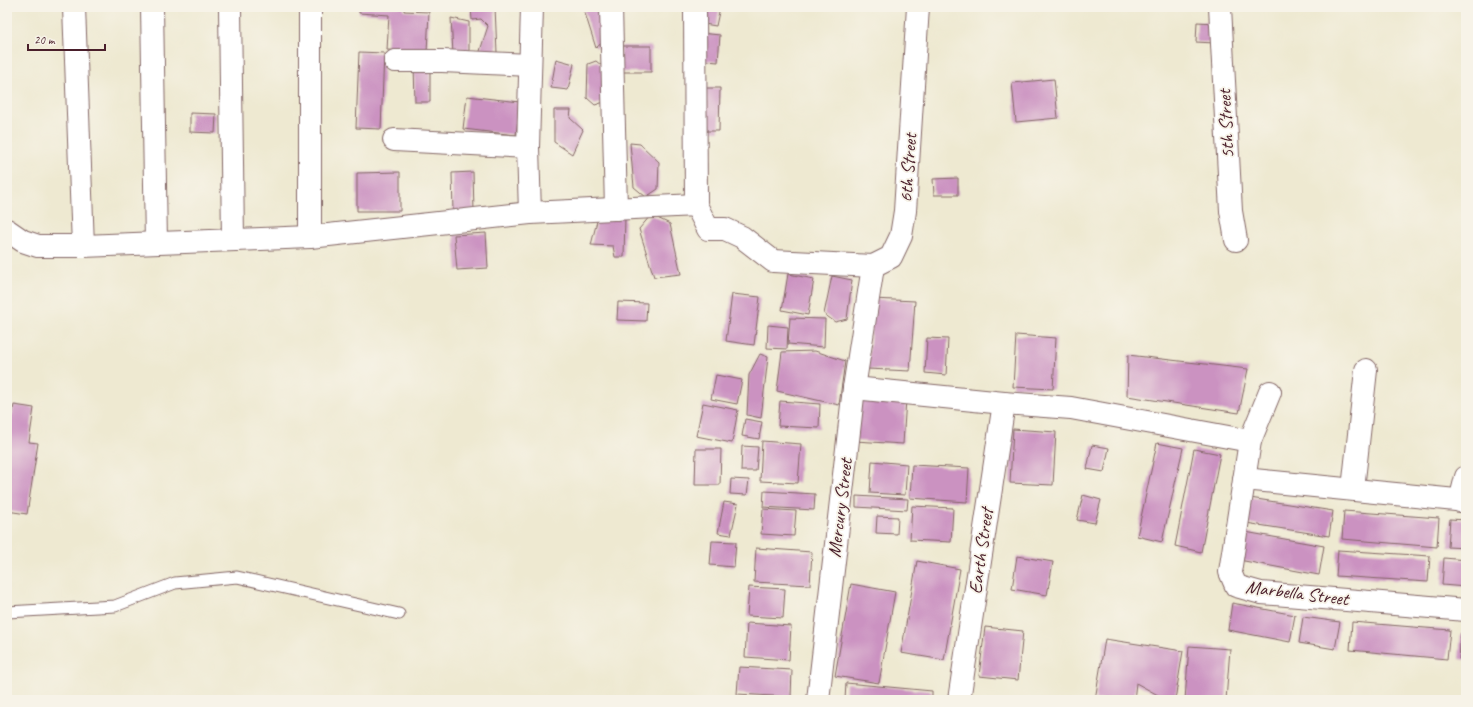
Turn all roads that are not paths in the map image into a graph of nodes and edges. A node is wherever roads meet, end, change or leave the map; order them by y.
1 (74, 7) edge
2 (152, 7) edge
3 (230, 7) edge
4 (310, 7) edge
5 (532, 7) edge
6 (611, 7) edge
7 (695, 7) edge
8 (918, 7) edge
9 (1220, 7) edge
10 (395, 61) dead end
11 (530, 66) junction
12 (394, 140) dead end
13 (528, 147) junction
14 (696, 205) junction
15 (616, 209) junction
16 (530, 213) junction
17 (7, 230) edge
18 (310, 237) junction
19 (233, 240) junction
20 (1236, 240) dead end
21 (156, 243) junction
22 (83, 246) junction
23 (873, 266) junction
24 (1366, 370) dead end
25 (854, 388) junction
26 (1270, 392) dead end
27 (1004, 403) junction
28 (1250, 441) junction
29 (1466, 477) edge
30 (1244, 479) junction
31 (1353, 489) junction
32 (1463, 501) edge
33 (1466, 610) edge
34 (7, 612) edge
35 (399, 614) dead end
36 (818, 700) edge
37 (964, 700) edge

1 - 22 street
2 - 21 street
3 - 19 street
4 - 18 street
5 - 11 street
6 - 15 street
7 - 14 street
8 - 23 street, 6th Street
9 - 20 street, 5th Street
10 - 11 street
11 - 13 street
12 - 13 street
13 - 16 street
14 - 15 street
14 - 23 street
15 - 16 street
16 - 18 street
17 - 22 street
18 - 19 street
19 - 21 street
21 - 22 street
23 - 25 street, Mercury Street
24 - 31 street
25 - 27 street
25 - 36 street, Mercury Street
26 - 28 street
27 - 28 street
27 - 37 street, Earth Street
28 - 30 street
29 - 32 street
30 - 31 street
30 - 33 street, Marbella Street
31 - 32 street
34 - 35 lane

